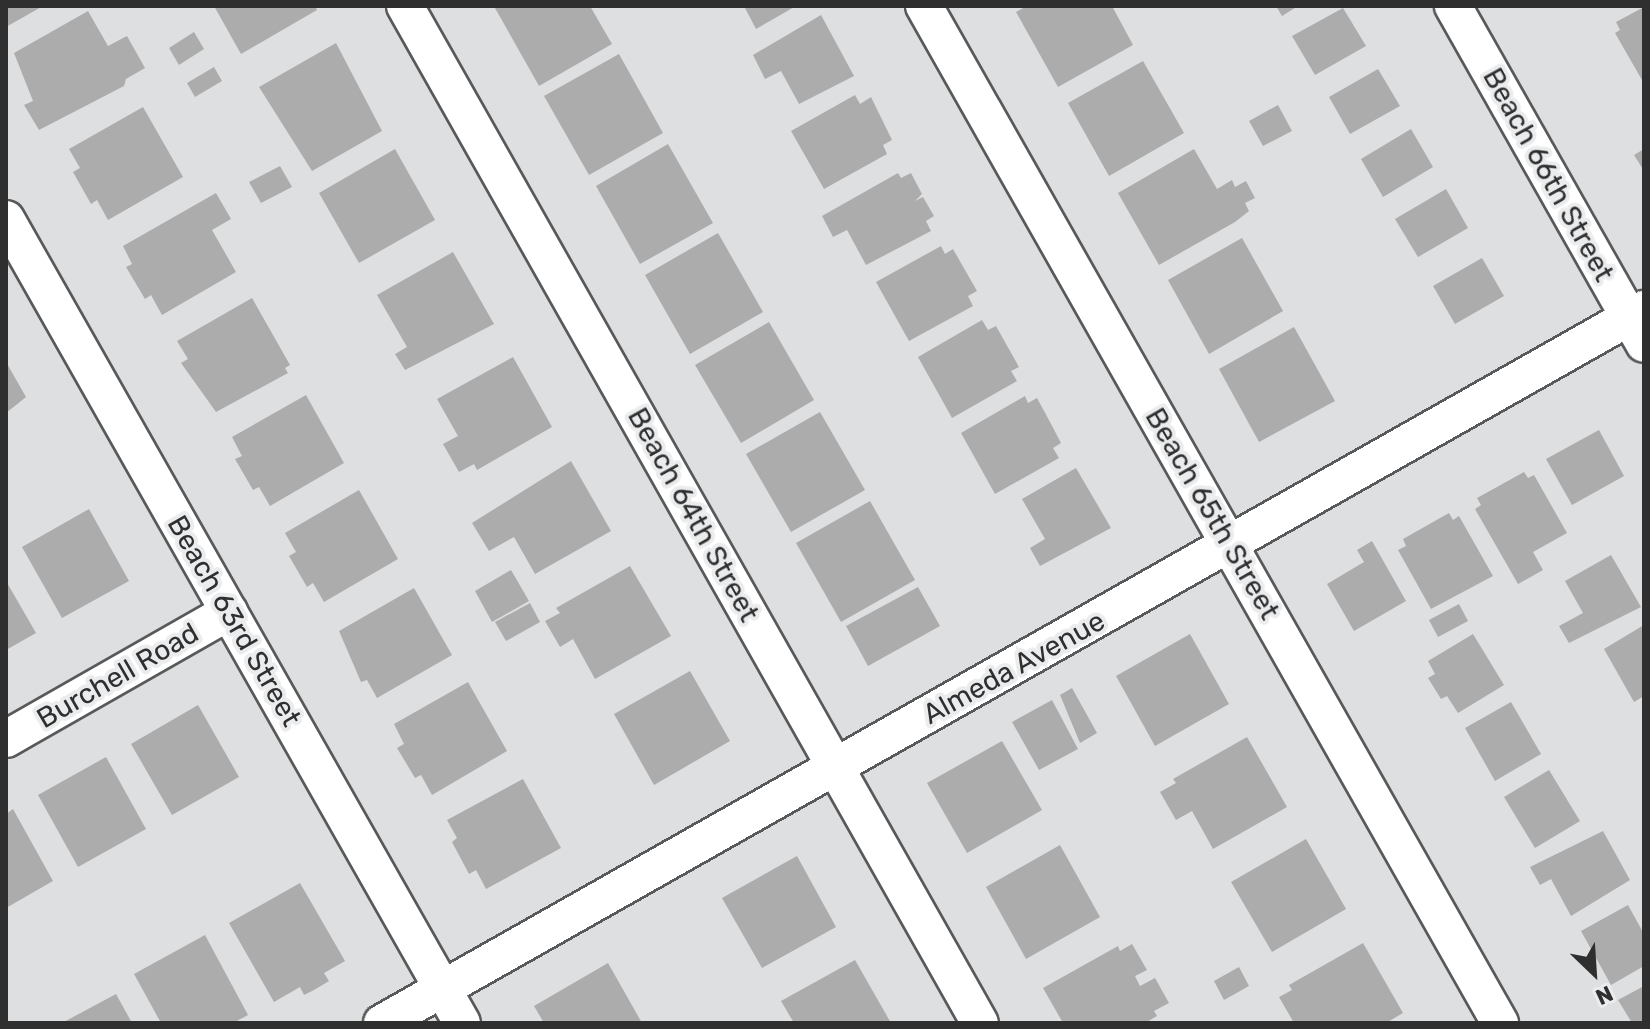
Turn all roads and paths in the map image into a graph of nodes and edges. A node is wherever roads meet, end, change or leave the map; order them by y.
1 (405, 6) edge
2 (924, 6) edge
3 (1453, 6) edge
4 (9, 231) edge
5 (1639, 324) edge
6 (1230, 547) junction
7 (229, 612) junction
8 (6, 739) edge
9 (836, 768) junction
10 (443, 990) junction
11 (382, 1023) edge
12 (462, 1023) edge
13 (980, 1023) edge
14 (1500, 1023) edge

1 - 9 street, Beach 64th Street
2 - 6 street, Beach 65th Street
3 - 5 street, Beach 66th Street
4 - 7 street, Beach 63rd Street
5 - 6 street, Almeda Avenue
6 - 9 street, Almeda Avenue
6 - 14 street, Beach 65th Street
7 - 8 street, Burchell Road
7 - 10 street, Beach 63rd Street
9 - 10 street, Almeda Avenue
9 - 13 street, Beach 64th Street
10 - 11 street, Almeda Avenue
10 - 12 street, Beach 63rd Street

